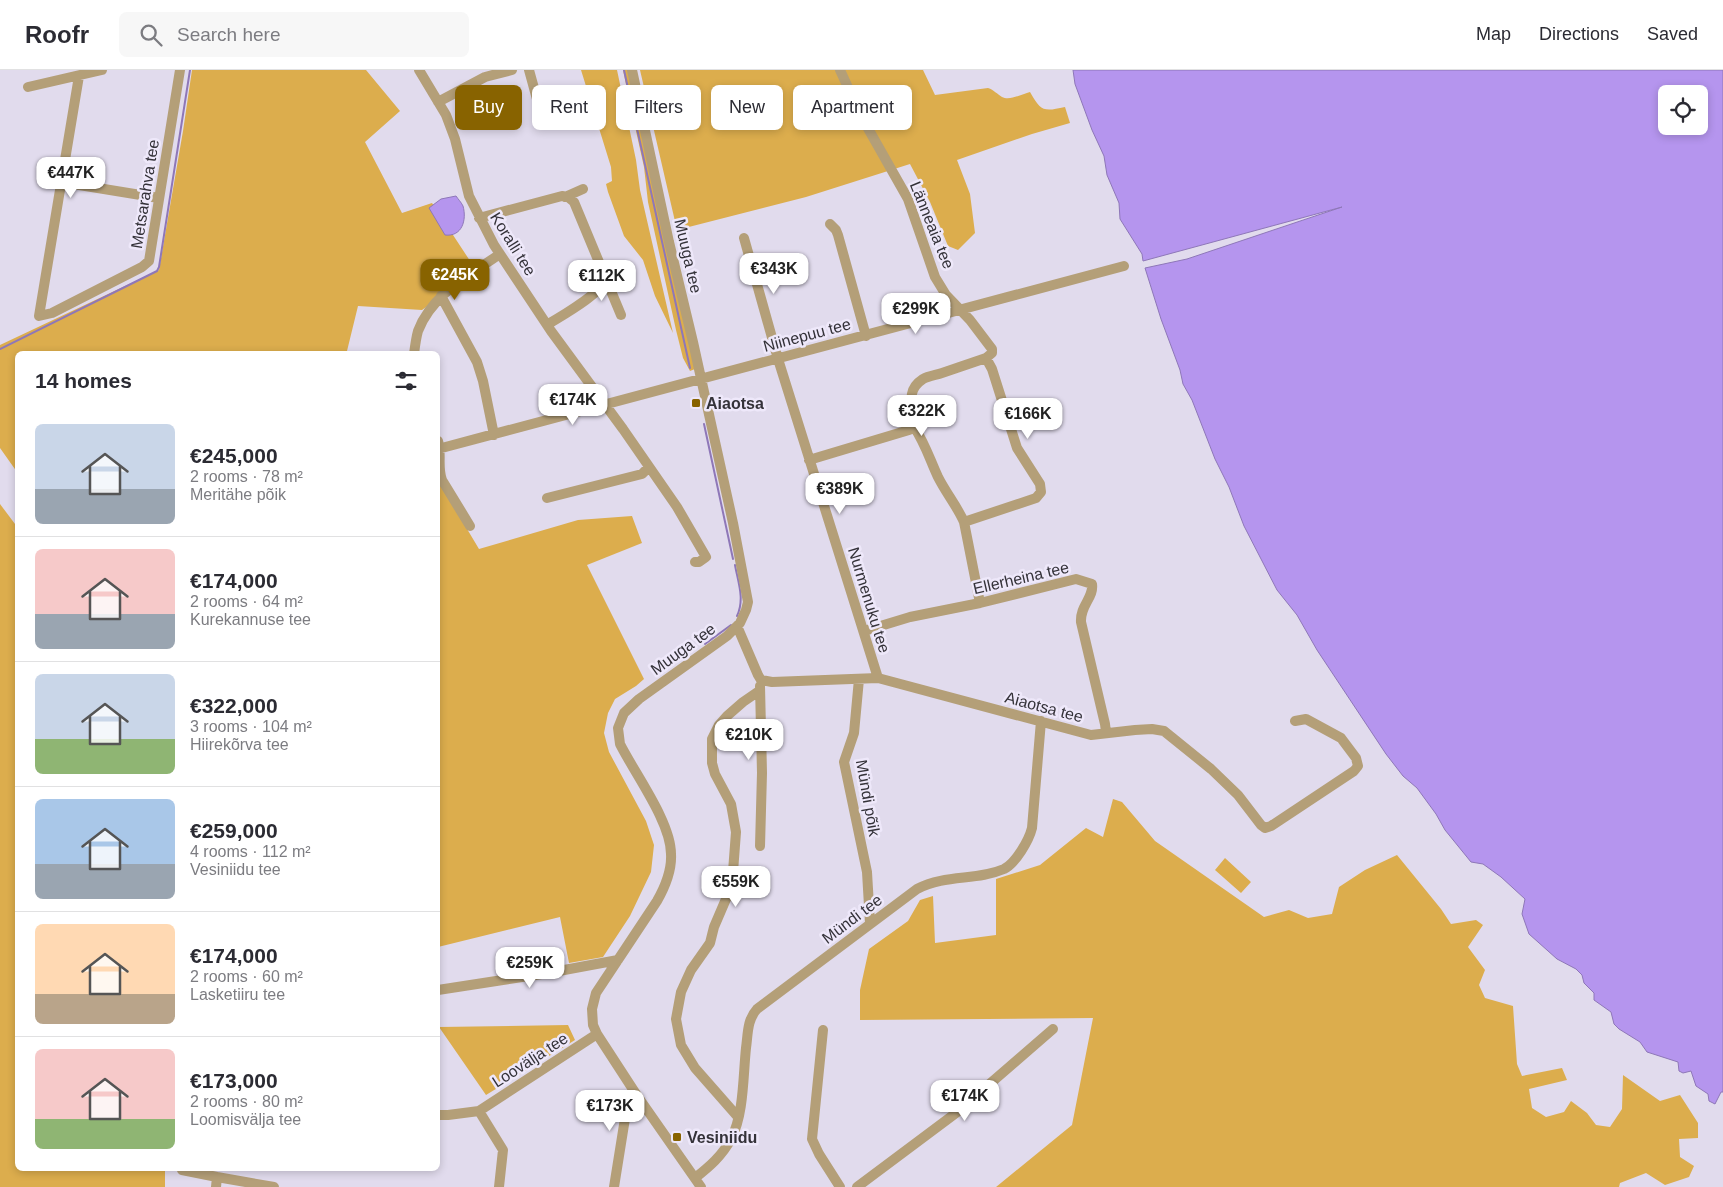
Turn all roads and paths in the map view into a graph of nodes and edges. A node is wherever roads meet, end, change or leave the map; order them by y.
1 (102, 70) edge
2 (180, 70) edge
3 (419, 70) edge
4 (512, 70) edge
5 (529, 70) edge
6 (632, 70) edge
7 (840, 70) edge
8 (78, 76) junction
9 (533, 85) edge
10 (28, 87) dead end
11 (438, 102) junction
12 (62, 182) junction
13 (583, 189) dead end
14 (565, 197) junction
15 (160, 198) junction
16 (479, 218) junction
17 (830, 224) dead end
18 (744, 238) dead end
19 (500, 254) junction
20 (1124, 266) dead end
21 (606, 280) junction
22 (441, 296) junction
23 (959, 309) junction
24 (621, 314) dead end
25 (547, 324) junction
26 (866, 336) junction
27 (415, 351) edge
28 (986, 358) junction
29 (778, 359) junction
30 (701, 378) junction
31 (604, 404) junction
32 (914, 427) junction
33 (494, 435) junction
34 (440, 446) edge
35 (809, 460) junction
36 (649, 467) junction
37 (440, 475) edge
38 (547, 498) dead end
39 (964, 522) junction
40 (470, 526) dead end
41 (695, 562) dead end
42 (980, 602) junction
43 (737, 626) junction
44 (864, 632) junction
45 (878, 678) junction
46 (859, 679) junction
47 (761, 680) junction
48 (759, 691) junction
49 (1041, 721) junction
50 (1295, 721) dead end
51 (1106, 732) junction
52 (760, 846) dead end
53 (870, 923) junction
54 (618, 960) junction
55 (440, 990) edge
56 (1053, 1029) dead end
57 (824, 1030) dead end
58 (597, 1034) junction
59 (636, 1094) junction
60 (479, 1111) junction
61 (440, 1115) edge
62 (738, 1117) junction
63 (185, 1171) edge
64 (216, 1182) edge
65 (698, 1183) edge
66 (274, 1187) edge
67 (499, 1187) edge
68 (614, 1187) edge
69 (840, 1187) edge
70 (857, 1187) edge

1 - 8 street
2 - 15 street, Metsarahva tee
3 - 11 street, Koralli tee
4 - 11 street
5 - 9 street
6 - 30 street, Muuga tee
7 - 23 street, Länneaia tee
8 - 10 street
8 - 12 street
11 - 16 street, Koralli tee
12 - 15 street
12 - 15 street, Metsarahva tee
13 - 14 street
14 - 16 street
14 - 21 street
16 - 19 street, Koralli tee
17 - 26 street
18 - 29 street, Nurmenuku tee
19 - 22 street
19 - 25 street, Koralli tee
20 - 23 street, Niinepuu tee
21 - 24 street
21 - 25 street
22 - 27 street
22 - 33 street
23 - 26 street, Niinepuu tee
23 - 28 street, Länneaia tee
25 - 31 street, Koralli tee
26 - 29 street, Niinepuu tee
28 - 32 street
28 - 39 street
29 - 30 street, Niinepuu tee
29 - 35 street, Nurmenuku tee
30 - 31 street, Niinepuu tee
30 - 43 street, Muuga tee
31 - 33 street, Niinepuu tee
31 - 36 street, Koralli tee
32 - 35 street
32 - 39 street
33 - 34 street, Niinepuu tee
35 - 44 street, Nurmenuku tee
36 - 38 street
36 - 41 street, Koralli tee
37 - 40 street
39 - 42 street
42 - 44 street, Ellerheina tee
42 - 51 street, Ellerheina tee
43 - 47 street
43 - 54 street, Muuga tee
44 - 45 street, Nurmenuku tee
45 - 46 street, Aiaotsa tee
45 - 49 street, Aiaotsa tee
46 - 47 street, Aiaotsa tee
46 - 53 street, Mündi põik
47 - 48 street
48 - 52 street
48 - 62 street
49 - 51 street, Aiaotsa tee
49 - 53 street, Mündi tee
50 - 51 street, Aiaotsa tee
53 - 62 street, Mündi tee
54 - 55 street
54 - 58 street, Muuga tee
56 - 70 street
57 - 69 street
58 - 59 street, Muuga tee
58 - 60 street, Loovälja tee
59 - 65 street, Muuga tee
59 - 68 street
60 - 61 street
60 - 67 street
62 - 65 street, Mündi tee
63 - 64 street
64 - 66 street

